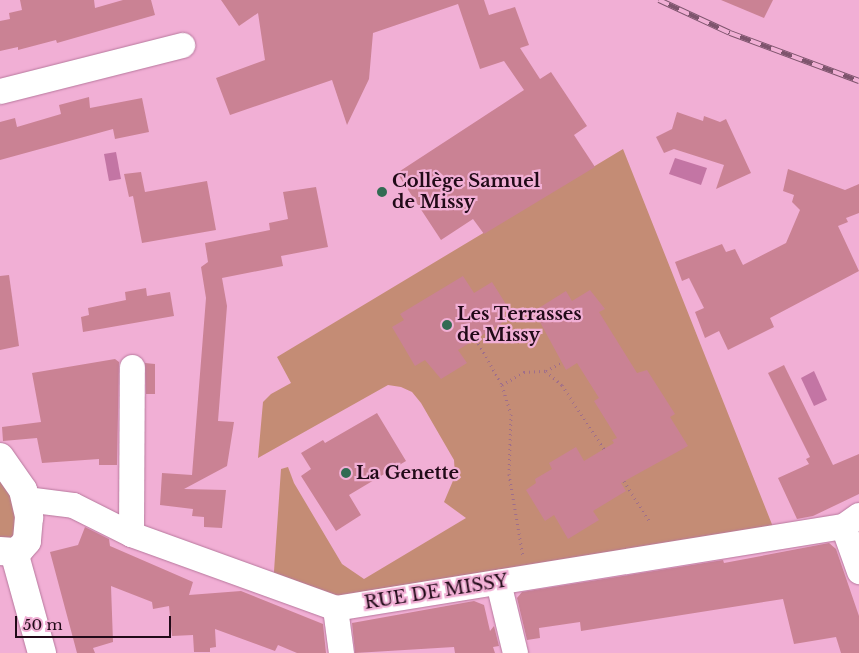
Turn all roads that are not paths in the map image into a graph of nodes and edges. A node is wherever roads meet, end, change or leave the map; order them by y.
1 (182, 45) dead end
2 (0, 91) edge
3 (132, 368) dead end
4 (0, 457) edge
5 (26, 499) junction
6 (851, 520) edge
7 (131, 534) junction
8 (7, 551) edge
9 (859, 571) edge
10 (498, 582) junction
11 (335, 608) junction
12 (42, 653) edge
13 (341, 653) edge
14 (515, 653) edge

1 - 2 street
3 - 7 street
4 - 5 main road
5 - 7 street, RUE DE MISSY
5 - 8 main road
6 - 9 street
6 - 10 street, RUE DE MISSY
7 - 11 street, RUE DE MISSY
8 - 12 main road
10 - 11 street, RUE DE MISSY
10 - 14 street
11 - 13 street

